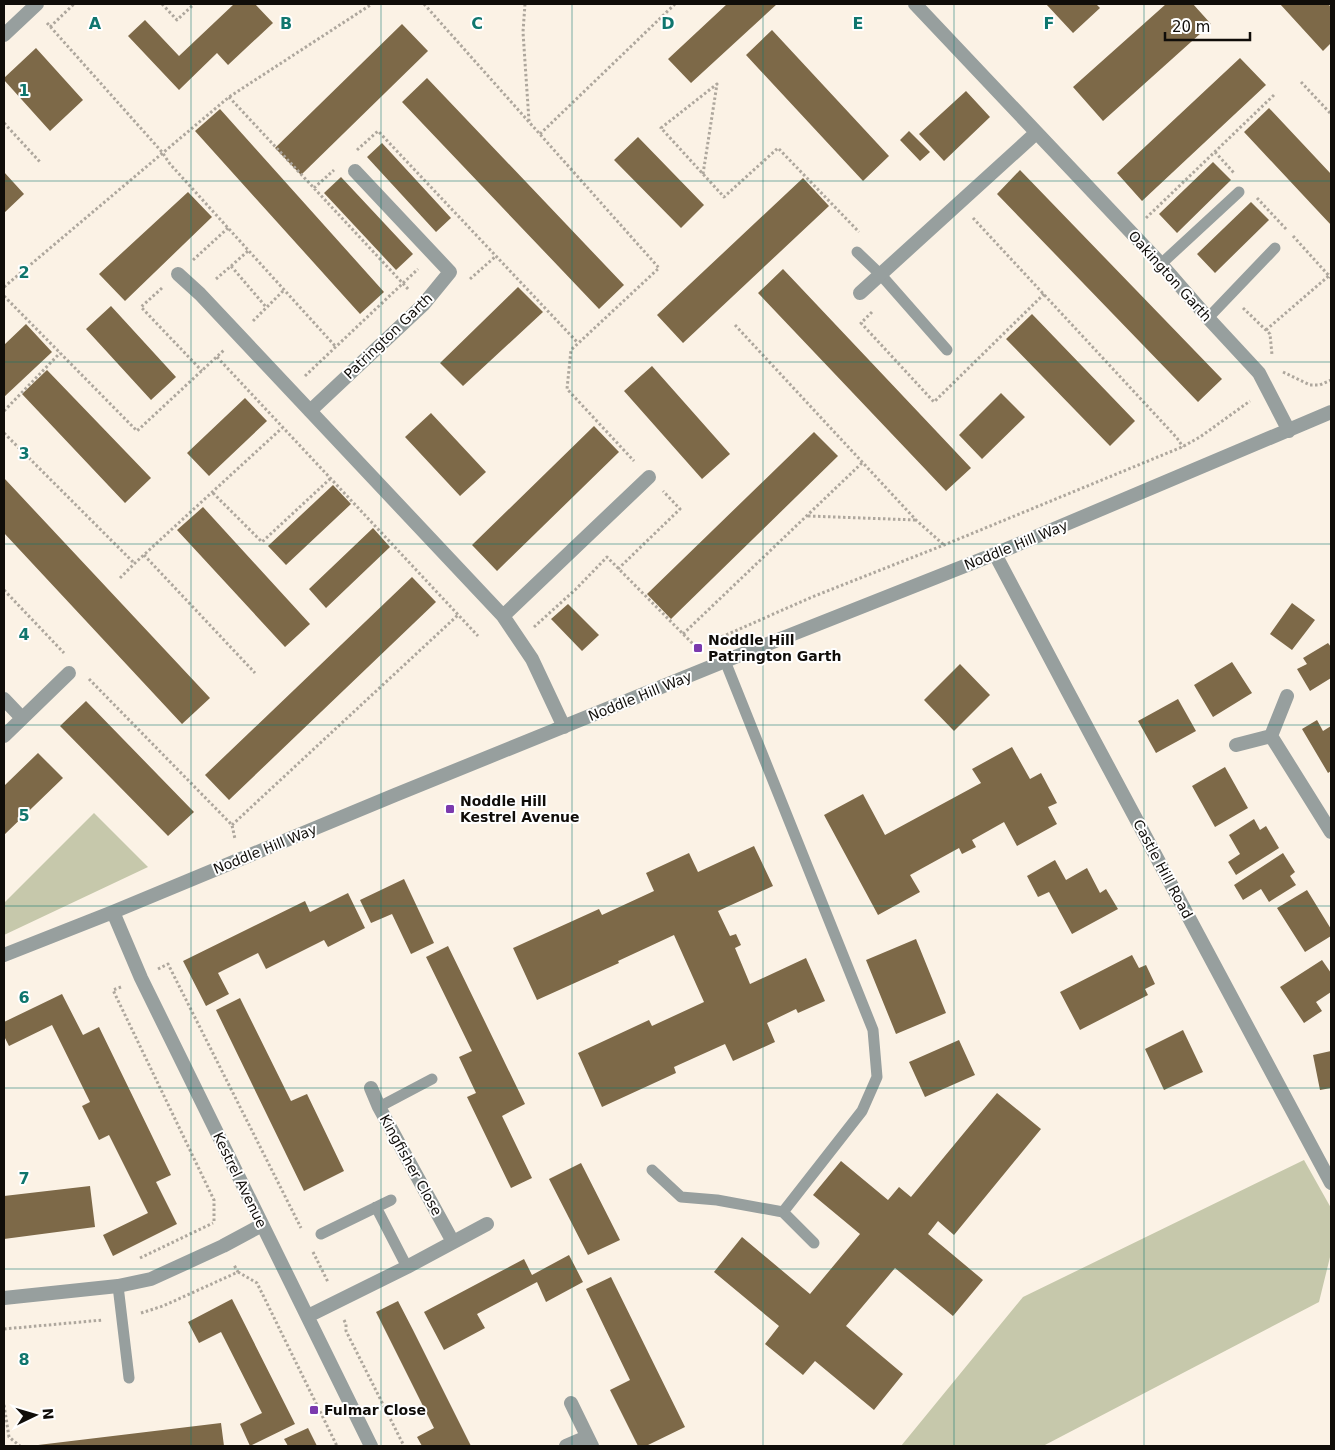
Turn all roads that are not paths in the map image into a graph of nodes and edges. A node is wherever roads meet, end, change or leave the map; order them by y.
1 (915, 4) edge
2 (35, 6) edge
3 (4, 35) edge
4 (1036, 133) junction
5 (355, 170) dead end
6 (1240, 192) dead end
7 (1275, 248) dead end
8 (857, 252) dead end
9 (1161, 264) junction
10 (178, 274) dead end
11 (880, 276) junction
12 (860, 293) dead end
13 (1208, 318) junction
14 (948, 350) dead end
15 (310, 411) junction
16 (1331, 412) edge
17 (1289, 431) junction
18 (649, 477) road end
19 (996, 554) junction
20 (504, 616) junction
21 (726, 661) junction
22 (74, 669) road end
23 (1287, 696) dead end
24 (4, 699) edge
25 (22, 718) junction
26 (564, 727) junction
27 (4, 736) edge
28 (1270, 736) junction
29 (1236, 745) dead end
30 (1329, 825) edge
31 (113, 912) junction
32 (4, 955) edge
33 (432, 1079) dead end
34 (371, 1088) dead end
35 (379, 1107) junction
36 (652, 1170) dead end
37 (1331, 1183) edge
38 (391, 1200) dead end
39 (376, 1208) junction
40 (783, 1212) junction
41 (487, 1224) dead end
42 (262, 1225) junction
43 (321, 1234) dead end
44 (453, 1242) junction
45 (814, 1243) dead end
46 (406, 1267) junction
47 (118, 1286) junction
48 (4, 1298) edge
49 (308, 1316) junction
50 (129, 1378) dead end
51 (571, 1402) dead end
52 (589, 1441) edge
53 (371, 1446) edge
54 (566, 1446) edge

1 - 4 street, Oakington Garth
2 - 3 street
4 - 9 street, Oakington Garth
4 - 11 street
5 - 15 street, Patrington Garth
6 - 9 lane
7 - 13 lane
8 - 11 lane
9 - 13 street, Oakington Garth
10 - 15 street
11 - 12 street
11 - 14 lane
13 - 17 street, Oakington Garth
15 - 20 street
16 - 17 street, Noddle Hill Way
17 - 19 street, Noddle Hill Way
18 - 20 street
19 - 21 street, Noddle Hill Way
19 - 37 street, Castle Hill Road
20 - 26 street
21 - 26 street, Noddle Hill Way
21 - 40 lane
22 - 25 street
23 - 28 street
24 - 25 street
25 - 27 street
26 - 31 street, Noddle Hill Way
28 - 29 street
28 - 30 street
31 - 32 street, Noddle Hill Way
31 - 42 street, Kestrel Avenue
33 - 35 lane
34 - 35 street, Kingfisher Close
35 - 44 street, Kingfisher Close
36 - 40 lane
38 - 39 lane
39 - 43 lane
39 - 46 lane
40 - 45 lane
41 - 44 street
42 - 47 street
42 - 49 street, Kestrel Avenue
44 - 46 street
46 - 49 street
47 - 48 street
47 - 50 lane
49 - 53 street, Kestrel Avenue
51 - 52 street
52 - 54 street

